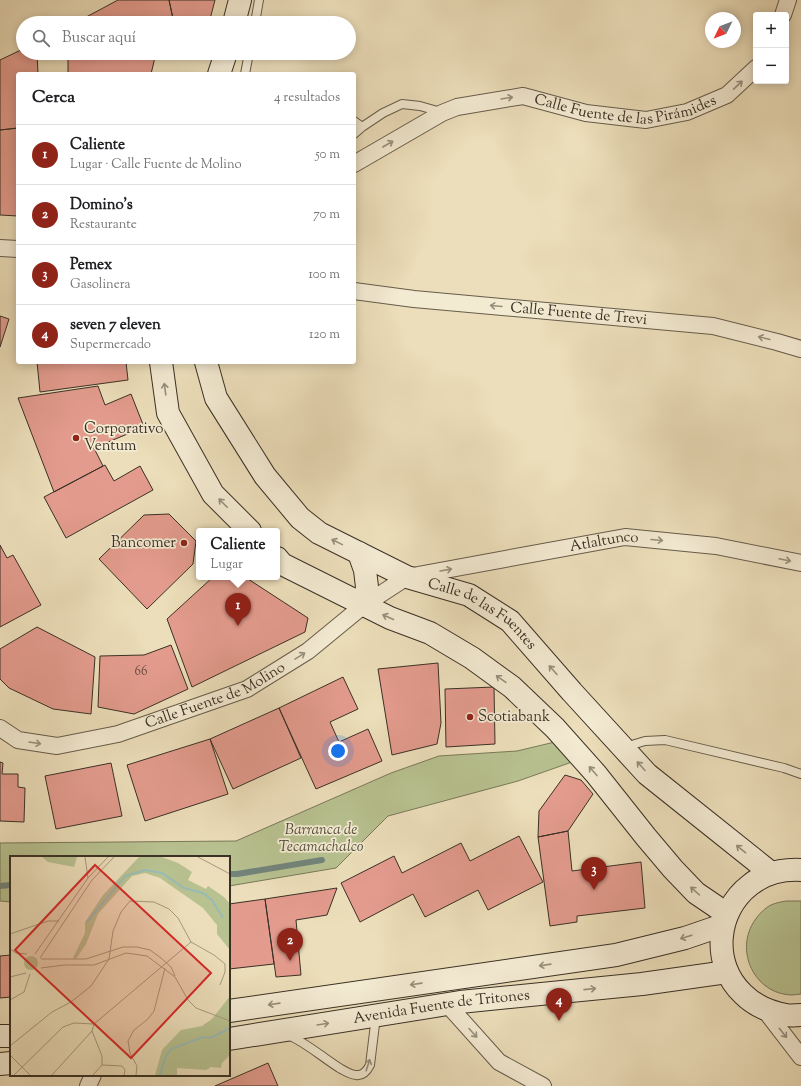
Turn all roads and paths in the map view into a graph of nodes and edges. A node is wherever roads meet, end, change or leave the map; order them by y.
1 (240, 0) edge
2 (258, 0) edge
3 (788, 0) edge
4 (784, 12) edge
5 (236, 16) edge
6 (256, 16) edge
7 (248, 60) edge
8 (753, 71) edge
9 (245, 72) edge
10 (442, 113) junction
11 (356, 122) edge
12 (362, 127) junction
13 (356, 132) edge
14 (356, 163) edge
15 (0, 248) edge
16 (16, 249) edge
17 (356, 291) edge
18 (801, 349) edge
19 (161, 364) edge
20 (207, 364) edge
21 (247, 528) edge
22 (359, 553) junction
23 (280, 562) edge
24 (801, 563) edge
25 (407, 577) junction
26 (364, 605) junction
27 (0, 728) edge
28 (624, 748) junction
29 (801, 774) edge
30 (801, 870) edge
31 (771, 873) junction
32 (725, 920) junction
33 (727, 972) junction
34 (447, 1004) junction
35 (764, 1009) junction
36 (230, 1011) edge
37 (801, 1015) edge
38 (376, 1016) junction
39 (278, 1031) junction
40 (230, 1039) edge
41 (801, 1057) edge
42 (10, 1063) edge
43 (0, 1064) edge
44 (93, 1076) edge
45 (88, 1086) edge
46 (543, 1086) edge

1 - 5 main road
2 - 6 lane
3 - 4 street
7 - 9 lane
10 -> 8 street, Calle Fuente de las Pirámides
10 - 12 lane
14 -> 10 street, Calle Fuente de las Pirámides
11 - 12 lane
12 - 13 lane
15 - 16 street
18 -> 17 street, Calle Fuente de Trevi
21 -> 19 main road
22 -> 20 main road, Calle de las Fuentes
22 - 25 main road, Calle de las Fuentes
22 - 26 main road
23 - 26 main road
25 -> 24 street, Atlaltunco
25 - 26 street, Calle Fuente de Molino
28 -> 25 main road, Calle de las Fuentes
27 -> 26 street, Calle Fuente de Molino
32 -> 26 main road
28 - 29 lane
31 -> 28 main road, Calle de las Fuentes
30 - 31 main road
31 - 32 main road
32 - 33 main road
32 -> 36 main road, Avenida Fuente de Tritones
34 -> 33 main road, Avenida Fuente de Tritones
33 - 35 main road
34 - 38 main road, Avenida Fuente de Tritones
34 -> 46 street
35 - 37 main road
35 -> 41 street
39 -> 38 main road, Avenida Fuente de Tritones
39 -> 38 lane
39 - 40 main road, Avenida Fuente de Tritones
42 - 43 main road
44 - 45 street

